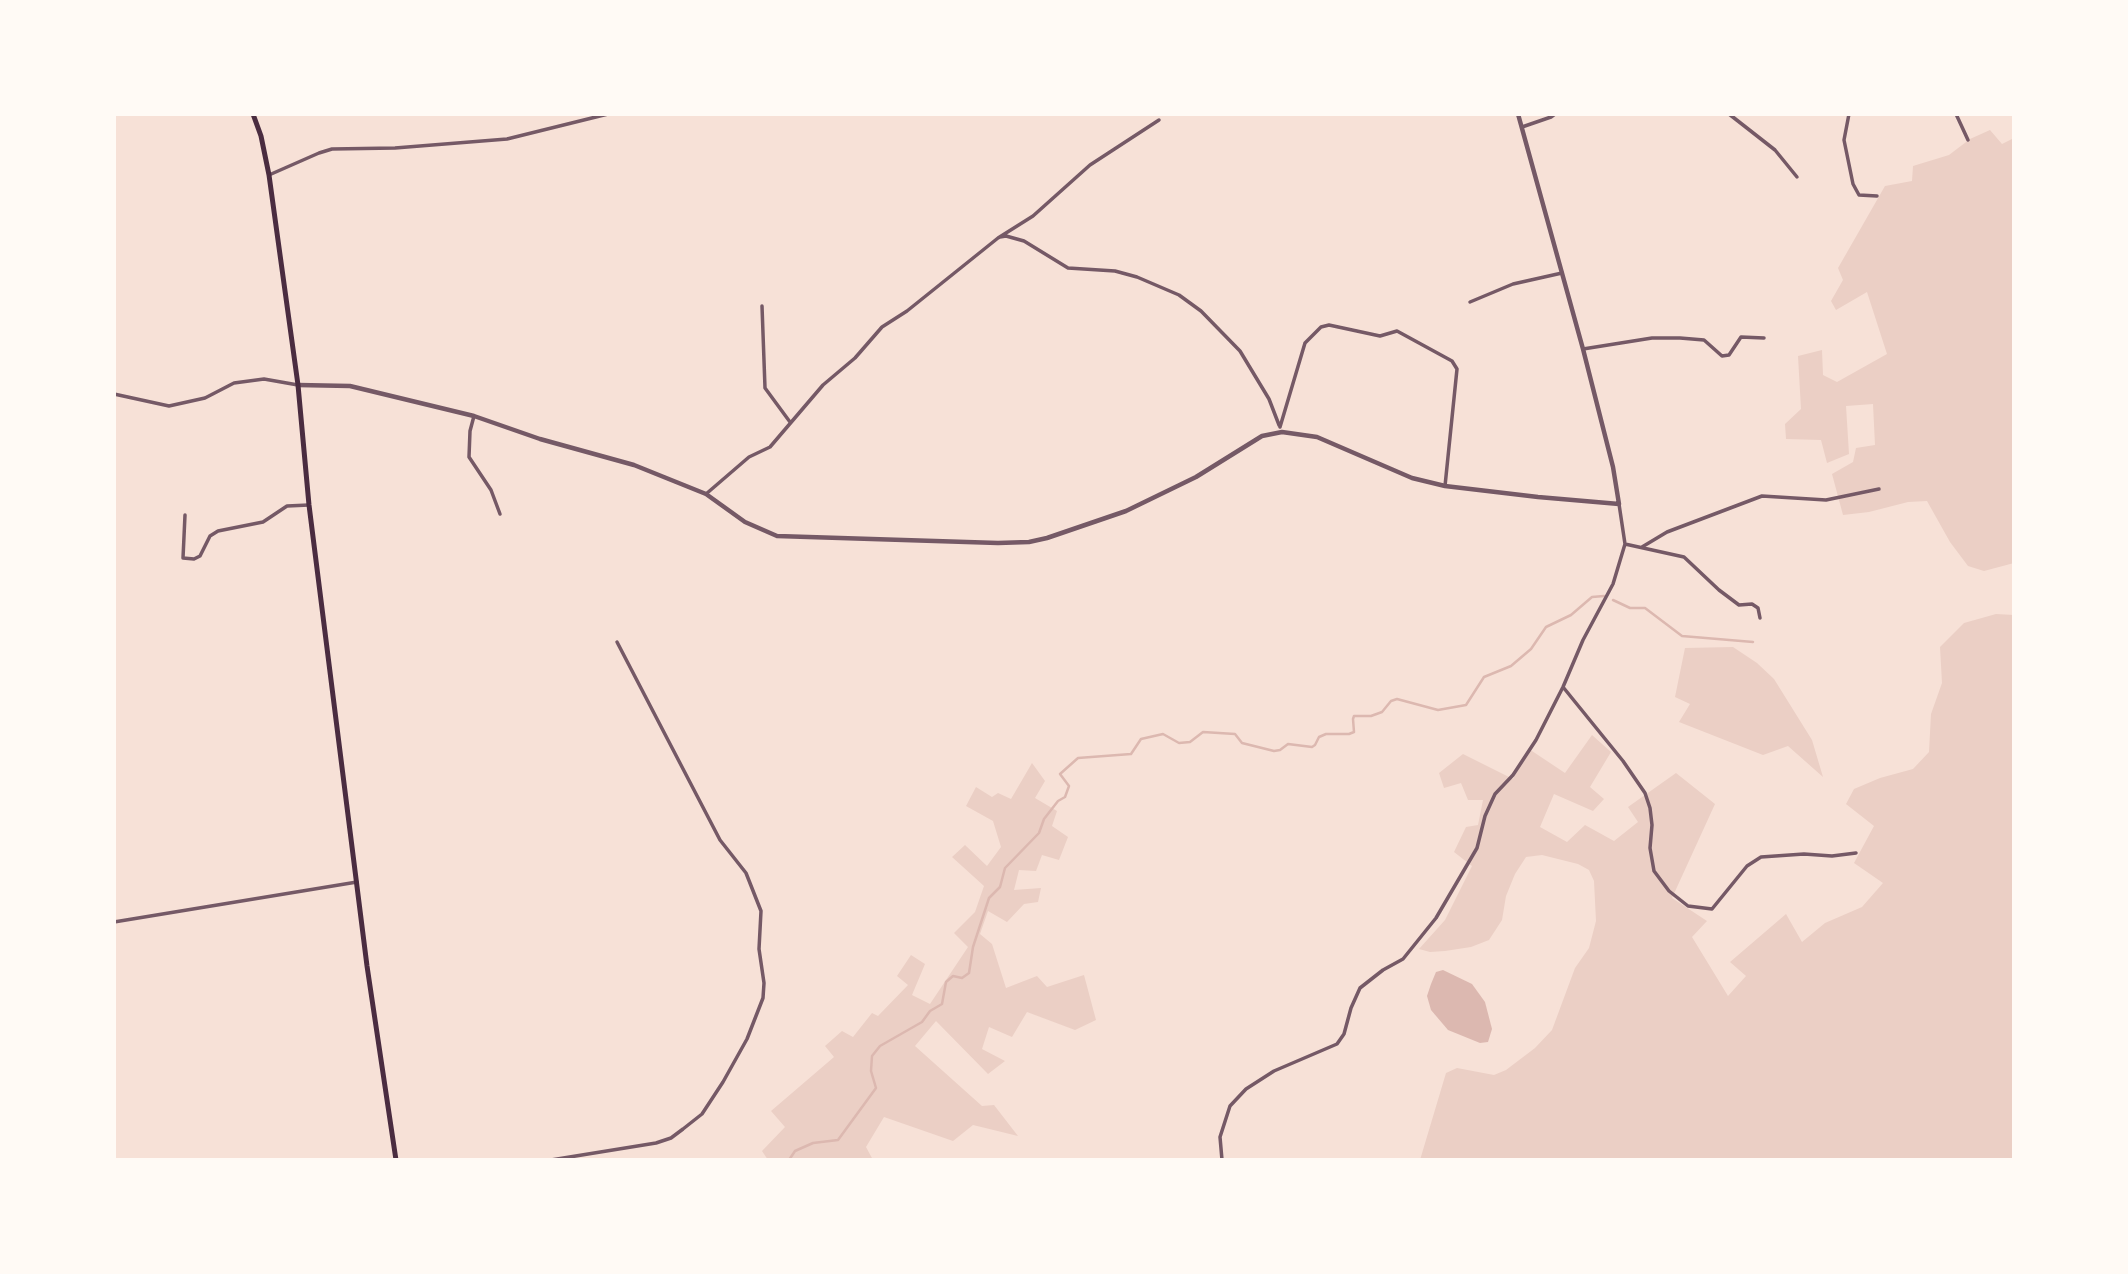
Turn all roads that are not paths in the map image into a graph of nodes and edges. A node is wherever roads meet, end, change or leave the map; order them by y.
1 (253, 114) edge
2 (608, 114) edge
3 (1518, 114) edge
4 (1555, 114) edge
5 (1729, 114) edge
6 (1849, 114) edge
7 (1956, 114) edge
8 (1159, 120) dead end
9 (1522, 127) junction
10 (1968, 140) dead end
11 (269, 175) junction
12 (1797, 177) dead end
13 (1877, 196) dead end
14 (998, 238) junction
15 (1562, 273) junction
16 (1470, 302) dead end
17 (762, 306) dead end
18 (1764, 338) dead end
19 (1583, 349) junction
20 (298, 385) junction
21 (114, 394) edge
22 (474, 416) junction
23 (790, 422) junction
24 (1281, 429) junction
25 (1445, 486) junction
26 (1879, 489) dead end
27 (706, 494) junction
28 (1619, 504) junction
29 (309, 505) junction
30 (500, 513) dead end
31 (185, 515) dead end
32 (1625, 544) junction
33 (1642, 547) junction
34 (1760, 618) dead end
35 (617, 642) dead end
36 (1563, 687) junction
37 (1856, 853) dead end
38 (357, 882) junction
39 (114, 922) edge
40 (396, 1160) edge
41 (551, 1160) edge
42 (1222, 1160) edge

1 - 11 main road
2 - 11 street
3 - 9 street
4 - 9 street
5 - 12 street
6 - 13 street
7 - 10 street
8 - 14 street
9 - 15 street
11 - 20 main road
14 - 23 street
14 - 24 street
15 - 16 street
15 - 19 street
17 - 23 street
18 - 19 street
19 - 28 street
20 - 21 street
20 - 22 street
20 - 29 main road
22 - 27 street
22 - 30 street
23 - 27 street
24 - 25 street
24 - 25 street
24 - 27 street
25 - 28 street
26 - 33 street
28 - 32 street
29 - 31 street
29 - 38 main road
32 - 33 street
32 - 36 street
33 - 34 street
35 - 41 street
36 - 37 street
36 - 42 street
38 - 39 street
38 - 40 main road

